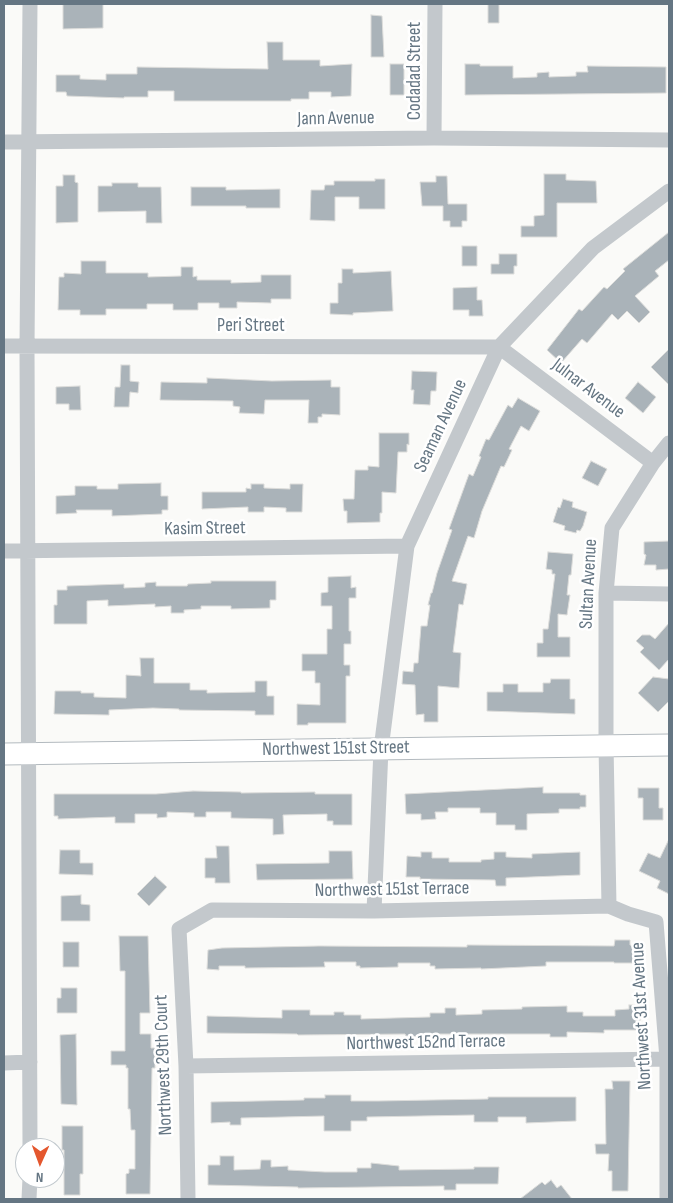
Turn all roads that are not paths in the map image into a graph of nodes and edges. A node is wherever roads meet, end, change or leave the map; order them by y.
1 (30, 4) edge
2 (435, 4) edge
3 (434, 138) junction
4 (669, 141) edge
5 (4, 142) edge
6 (30, 142) junction
7 (669, 191) edge
8 (4, 346) edge
9 (28, 346) junction
10 (499, 347) junction
11 (669, 443) edge
12 (653, 462) junction
13 (407, 546) junction
14 (4, 551) edge
15 (28, 551) junction
16 (606, 594) junction
17 (669, 594) edge
18 (606, 745) junction
19 (669, 745) edge
20 (381, 748) junction
21 (28, 753) junction
22 (4, 754) edge
23 (609, 906) junction
24 (374, 911) junction
25 (180, 929) joint
26 (667, 1059) junction
27 (30, 1062) junction
28 (4, 1063) edge
29 (186, 1066) junction
30 (30, 1138) edge
31 (188, 1199) edge
32 (666, 1199) edge

1 - 6 street
2 - 3 street, Codadad Street
3 - 4 street, Jann Avenue
3 - 6 street, Jann Avenue
5 - 6 street, Jann Avenue
6 - 9 street
7 - 10 street, Seaman Avenue
8 - 9 street, Peri Street
9 - 10 street, Peri Street
9 - 15 street
10 - 12 street, Julnar Avenue
10 - 13 street, Seaman Avenue
11 - 12 street, Sultan Avenue
12 - 16 street, Sultan Avenue
13 - 15 street, Kasim Street
13 - 20 street, Seaman Avenue
14 - 15 street, Kasim Street
15 - 21 street
16 - 17 street
16 - 18 street, Sultan Avenue
18 - 19 street, Northwest 151st Street
18 - 20 street, Northwest 151st Street
18 - 23 street
20 - 21 street, Northwest 151st Street
20 - 24 street, Seaman Avenue
21 - 22 street, Northwest 151st Street
21 - 27 street
23 - 24 street, Northwest 151st Terrace
23 - 26 street, Northwest 31st Avenue
24 - 25 street, Northwest 151st Terrace
25 - 29 street, Northwest 29th Court
26 - 29 street, Northwest 152nd Terrace
26 - 32 street, Northwest 31st Avenue
27 - 28 street
27 - 30 street
29 - 31 street, Northwest 29th Court

